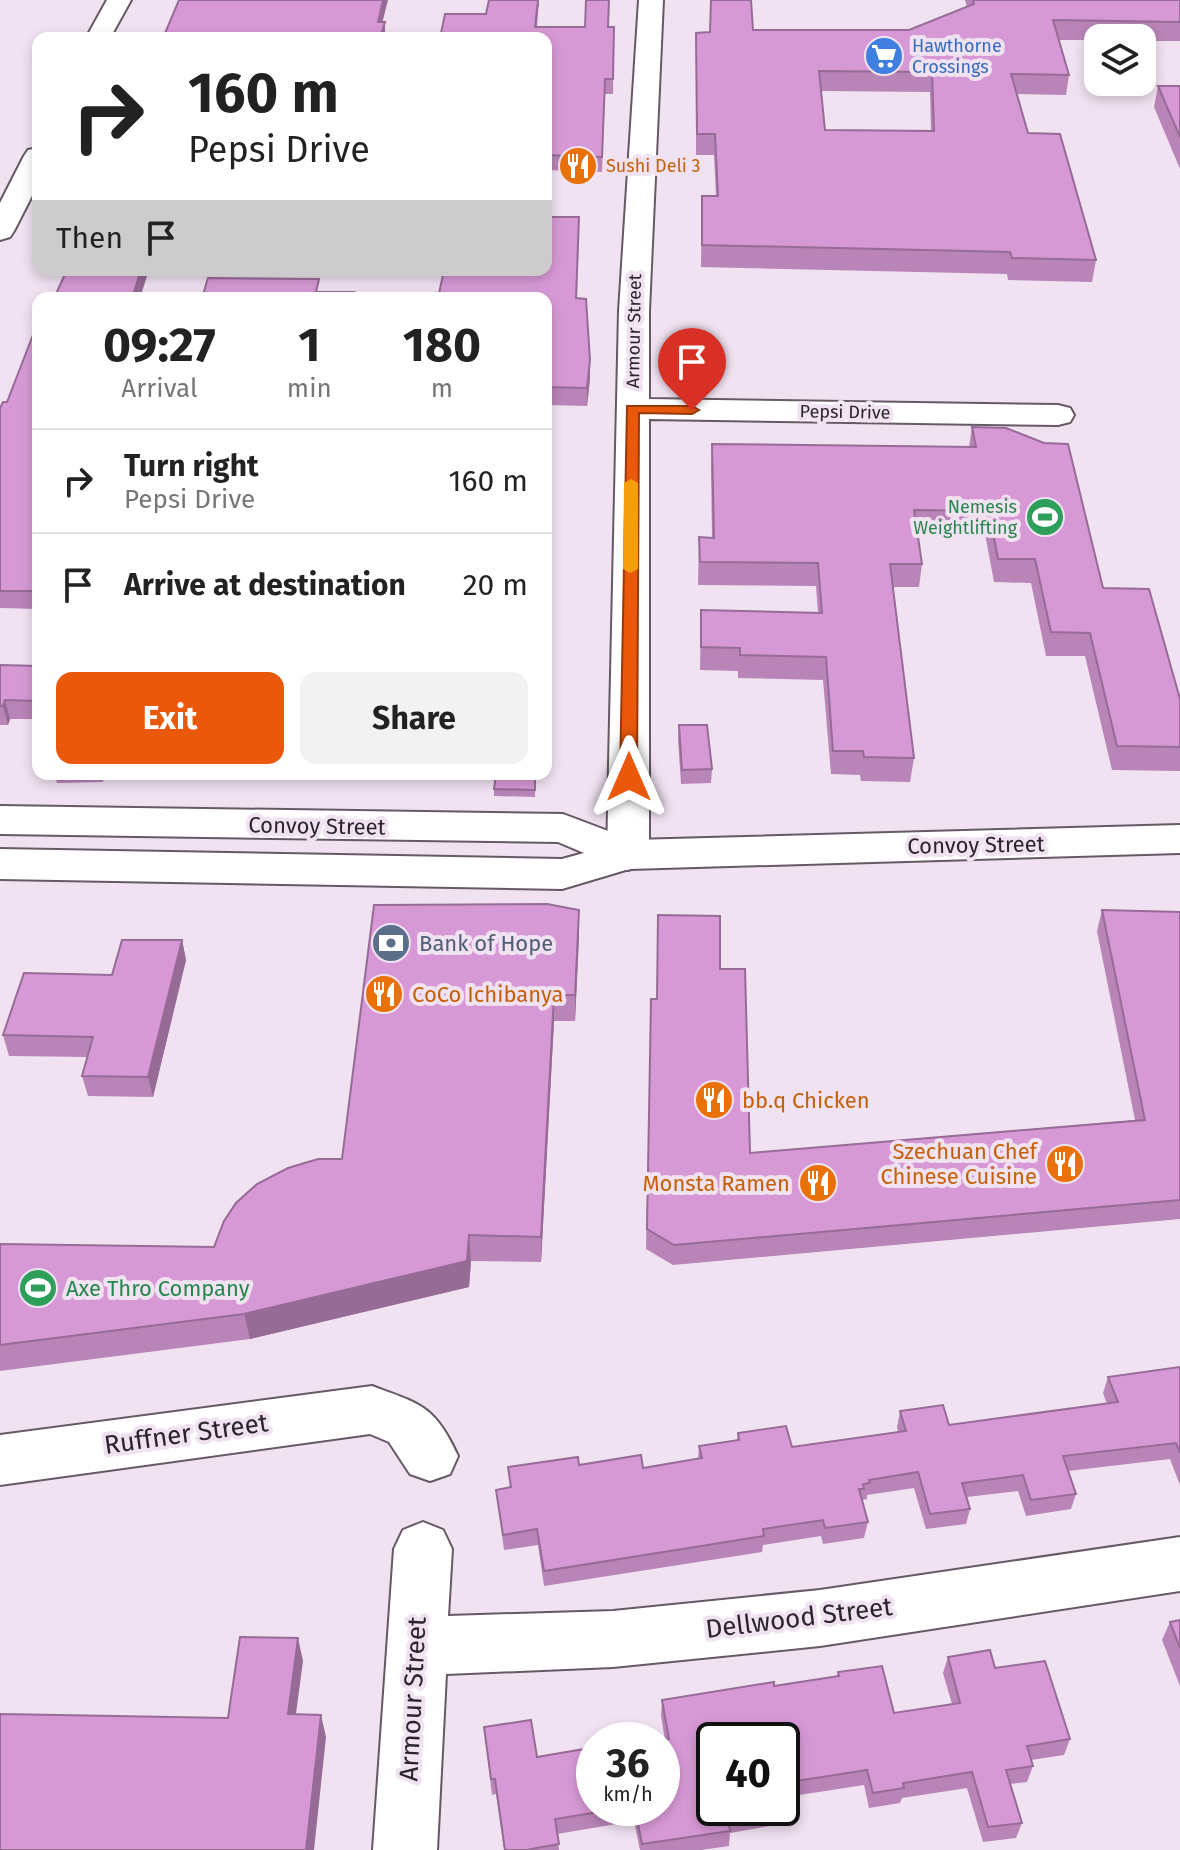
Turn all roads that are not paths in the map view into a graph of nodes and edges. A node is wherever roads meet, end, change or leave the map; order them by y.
1 (651, 0) edge
2 (117, 1) edge
3 (101, 32) edge
4 (32, 168) edge
5 (0, 231) edge
6 (632, 409) junction
7 (1058, 415) dead end
8 (0, 820) edge
9 (1180, 839) edge
10 (628, 855) junction
11 (0, 864) edge
12 (430, 1456) dead end
13 (0, 1460) edge
14 (423, 1549) dead end
15 (1180, 1564) edge
16 (416, 1646) junction
17 (405, 1850) edge

1 - 6 street, Armour Street
2 - 3 street
4 - 5 street
6 - 7 street, Pepsi Drive
6 - 10 street, Armour Street
8 - 10 street, Convoy Street
9 - 10 street, Convoy Street
10 - 11 street, Convoy Street
12 - 13 street, Ruffner Street
14 - 16 street, Armour Street
15 - 16 street, Dellwood Street
16 - 17 street, Armour Street

